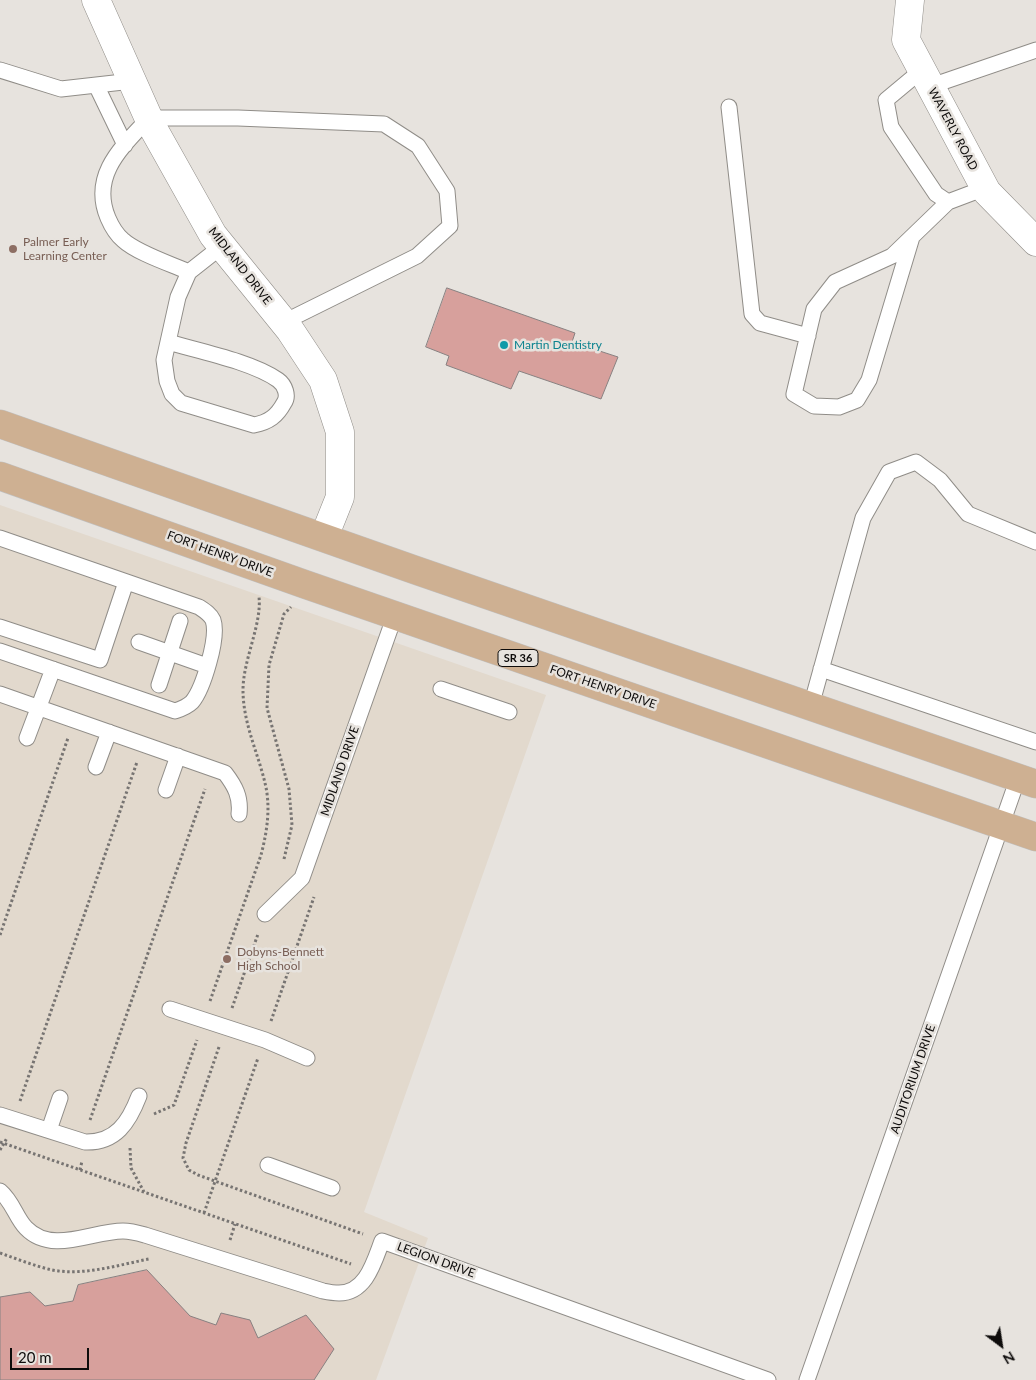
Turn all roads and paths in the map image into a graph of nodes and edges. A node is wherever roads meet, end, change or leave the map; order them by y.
1 (96, 0) edge
2 (910, 0) edge
3 (1036, 50) edge
4 (0, 70) edge
5 (926, 78) junction
6 (132, 81) junction
7 (96, 85) junction
8 (729, 106) dead end
9 (149, 118) junction
10 (125, 145) junction
11 (985, 188) junction
12 (948, 202) junction
13 (912, 237) junction
14 (1036, 242) edge
15 (222, 246) junction
16 (189, 272) junction
17 (284, 322) junction
18 (808, 336) junction
19 (168, 342) junction
20 (0, 424) edge
21 (0, 476) edge
22 (324, 537) junction
23 (0, 538) edge
24 (1036, 542) edge
25 (266, 570) junction
26 (126, 582) junction
27 (395, 615) junction
28 (180, 621) dead end
29 (0, 627) edge
30 (139, 642) dead end
31 (0, 651) edge
32 (170, 653) junction
33 (207, 666) junction
34 (53, 669) junction
35 (821, 669) junction
36 (159, 685) dead end
37 (442, 689) dead end
38 (0, 694) edge
39 (811, 706) junction
40 (38, 707) junction
41 (509, 712) dead end
42 (74, 720) junction
43 (109, 732) junction
44 (27, 738) dead end
45 (1036, 742) edge
46 (143, 744) junction
47 (178, 756) junction
48 (96, 767) dead end
49 (213, 768) junction
50 (1027, 781) edge
51 (166, 790) dead end
52 (239, 814) dead end
53 (1001, 826) junction
54 (1036, 837) edge
55 (316, 891) dead end
56 (265, 914) dead end
57 (0, 935) edge
58 (170, 1009) dead end
59 (204, 1020) junction
60 (265, 1040) junction
61 (307, 1058) dead end
62 (139, 1096) dead end
63 (60, 1098) dead end
64 (153, 1115) dead end
65 (7, 1117) edge
66 (49, 1130) junction
67 (130, 1141) dead end
68 (86, 1142) junction
69 (2, 1143) edge
70 (0, 1150) edge
71 (268, 1165) dead end
72 (80, 1170) junction
73 (332, 1188) dead end
74 (0, 1191) edge
75 (144, 1192) junction
76 (204, 1213) junction
77 (235, 1224) junction
78 (233, 1231) dead end
79 (0, 1254) edge
80 (151, 1259) dead end
81 (371, 1271) junction
82 (768, 1380) edge
83 (807, 1380) edge

1 - 6 street, MIDLAND DRIVE
2 - 5 street, WAVERLY ROAD
3 - 5 lane
4 - 7 lane
5 - 11 street, WAVERLY ROAD
5 - 12 lane
6 - 7 lane
6 - 9 street, MIDLAND DRIVE
7 - 10 lane
8 - 18 lane
9 - 10 lane
9 - 15 street, MIDLAND DRIVE
9 - 17 lane
10 - 16 lane
11 - 12 lane
11 - 14 street, WAVERLY ROAD
12 - 13 lane
13 - 18 lane
13 - 18 lane
15 - 16 lane
15 - 17 street, MIDLAND DRIVE
16 - 19 lane
17 - 22 street, MIDLAND DRIVE
19 - 19 lane
20 - 22 main road
21 - 25 main road, FORT HENRY DRIVE / SR 36
22 - 39 main road
23 - 26 lane
24 - 35 lane
25 - 27 main road, FORT HENRY DRIVE / SR 36
25 - 59 path
26 - 29 lane
26 - 33 lane
27 - 53 main road, FORT HENRY DRIVE / SR 36
27 - 56 lane, MIDLAND DRIVE
28 - 32 lane
30 - 32 lane
31 - 34 lane
32 - 33 lane
32 - 36 lane
33 - 34 lane
34 - 40 lane
35 - 39 lane
35 - 45 lane
37 - 41 lane
38 - 40 lane
39 - 50 main road
40 - 42 lane
40 - 44 lane
42 - 43 lane
42 - 57 path
43 - 46 lane
43 - 48 lane
46 - 47 lane
46 - 65 path
47 - 49 lane
47 - 51 lane
49 - 52 lane
49 - 68 path
50 - 53 lane, AUDITORIUM DRIVE
53 - 54 main road, FORT HENRY DRIVE / SR 36
53 - 83 lane, AUDITORIUM DRIVE
55 - 60 path
58 - 59 lane
59 - 60 lane
59 - 64 path
60 - 61 lane
60 - 76 path
62 - 68 lane
63 - 66 lane
65 - 66 lane
65 - 69 path
66 - 68 lane
67 - 75 path
68 - 72 path
69 - 70 path
69 - 72 path
71 - 73 lane
72 - 75 path
74 - 81 lane, LEGION DRIVE
75 - 76 path
76 - 77 path
77 - 78 path
77 - 81 path
79 - 80 path
81 - 82 lane, LEGION DRIVE

